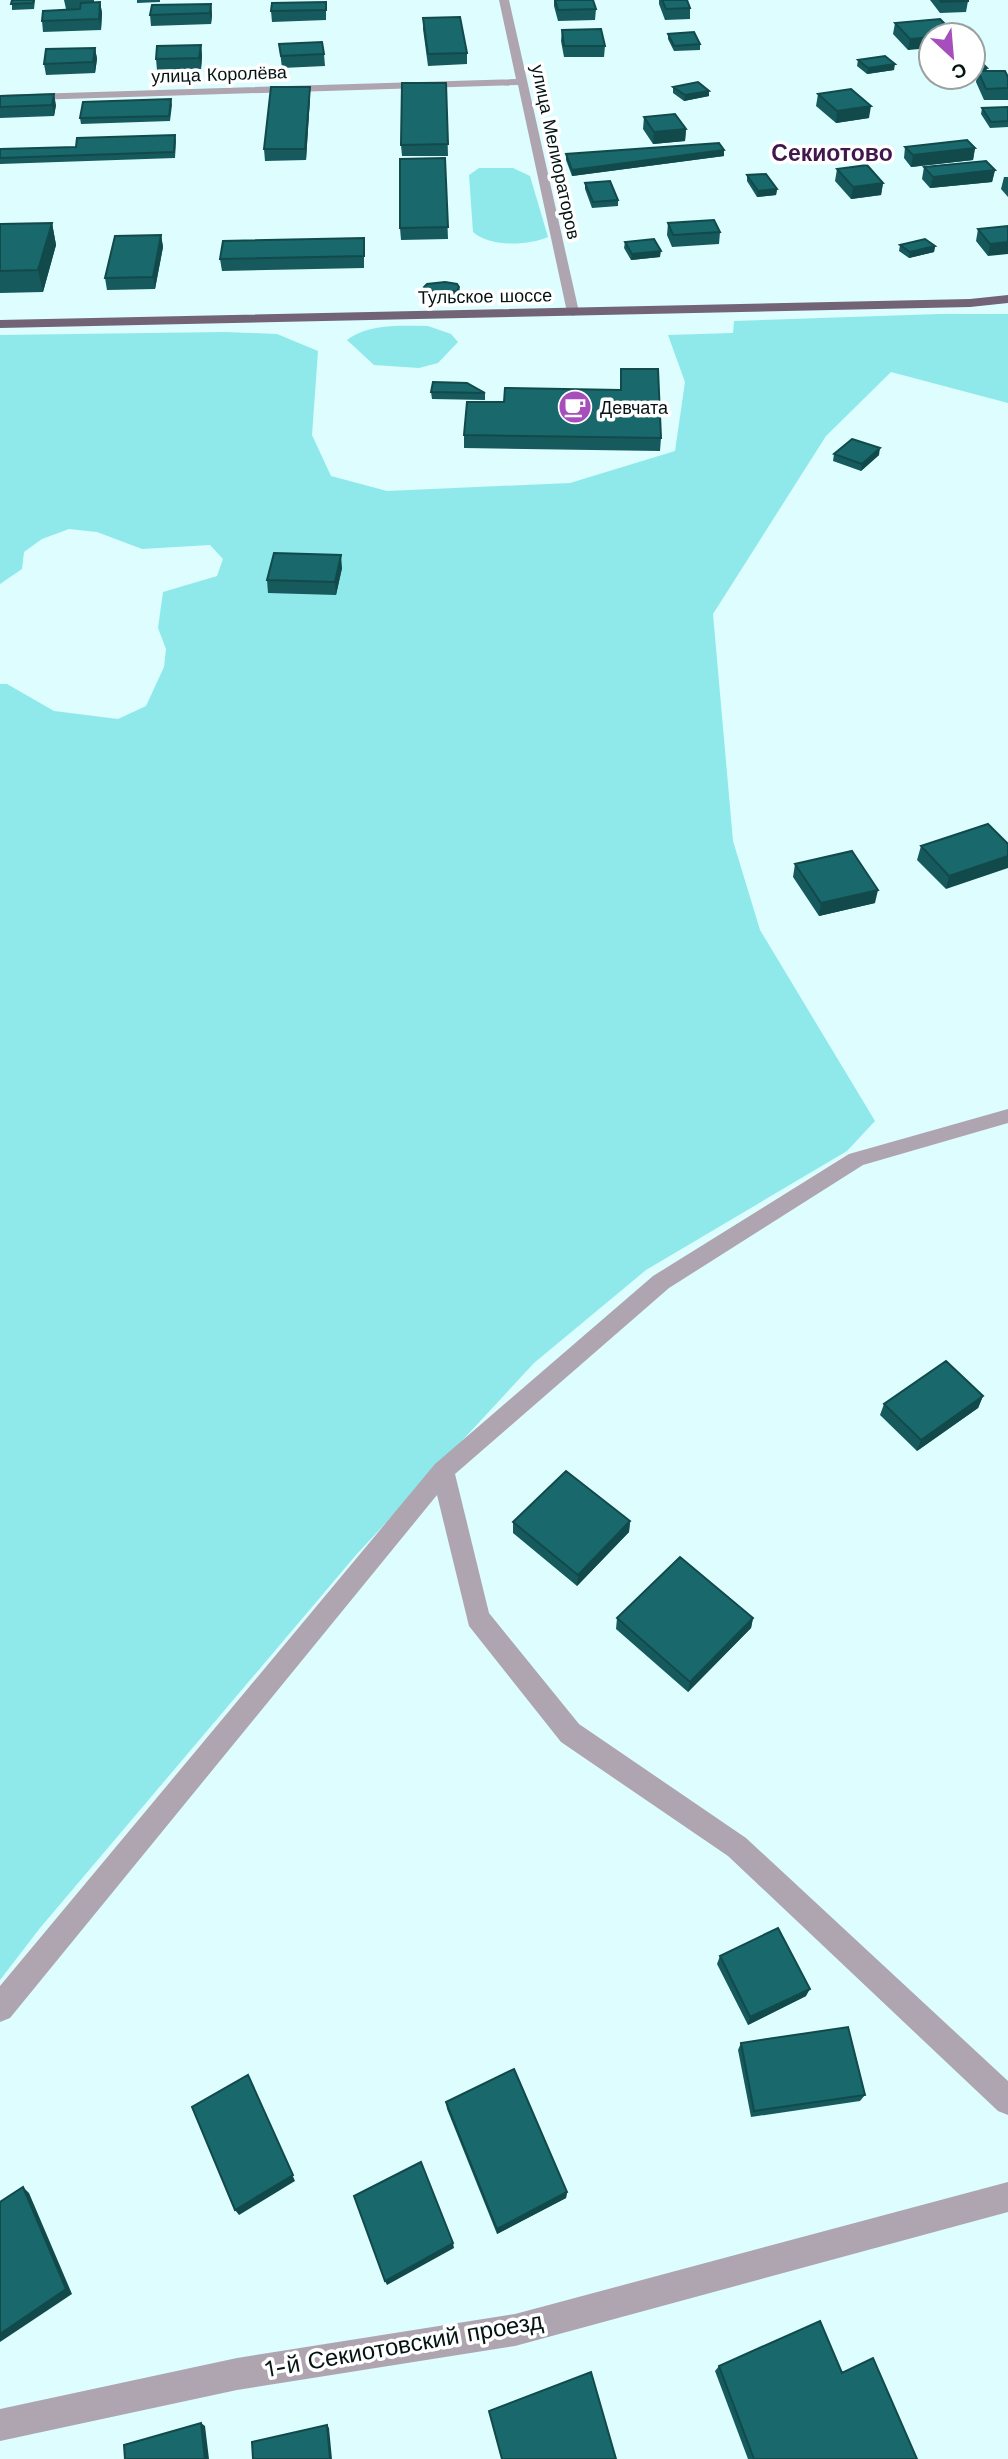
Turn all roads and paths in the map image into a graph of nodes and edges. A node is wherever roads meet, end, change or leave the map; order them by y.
1 (504, 0) edge
2 (523, 82) junction
3 (0, 98) edge
4 (1008, 299) edge
5 (970, 303) junction
6 (1008, 306) edge
7 (573, 312) junction
8 (0, 324) edge
9 (1008, 1115) edge
10 (443, 1471) junction
11 (0, 2008) edge
12 (1008, 2101) edge
13 (1008, 2197) edge
14 (0, 2425) edge

1 - 2 street, улица Мелиораторов
2 - 3 street, улица Королёва
2 - 7 street, улица Мелиораторов
4 - 5 main road
5 - 6 main road
5 - 7 main road, Тульское шоссе
7 - 8 main road, Тульское шоссе
9 - 10 street
10 - 11 street
10 - 12 street
13 - 14 street, 1-й Секиотовский проезд

